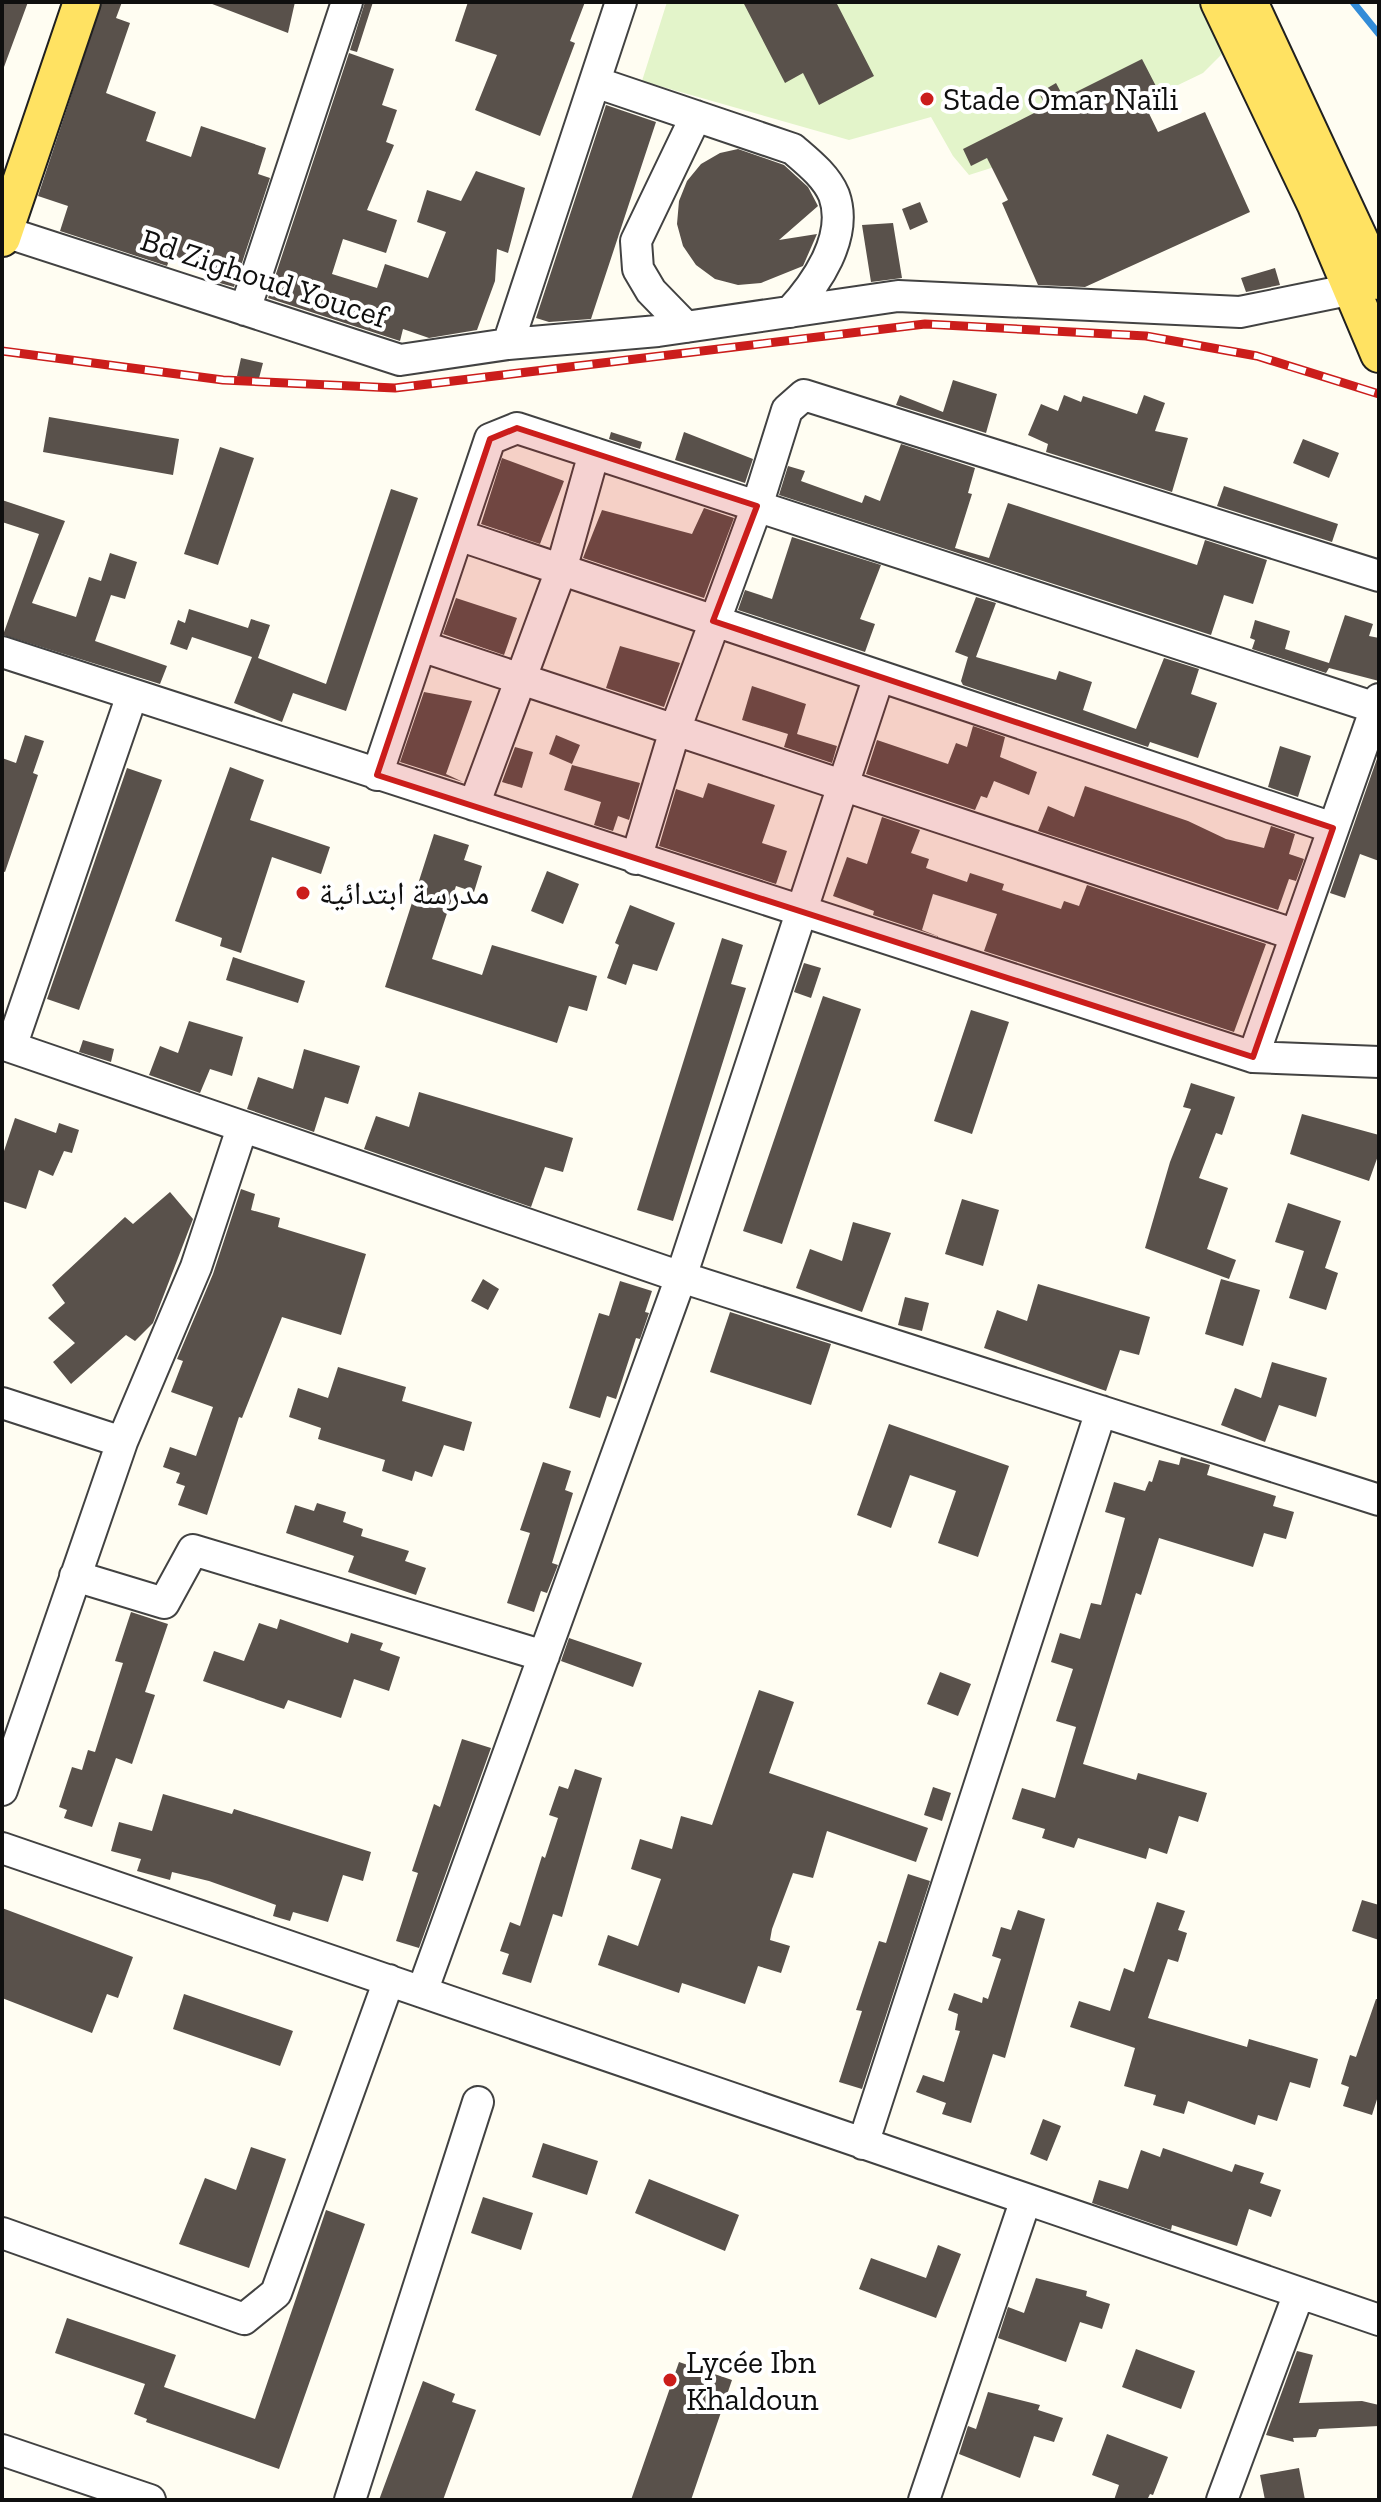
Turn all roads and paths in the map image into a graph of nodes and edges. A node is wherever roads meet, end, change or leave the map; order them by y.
1 (82, 2) edge
2 (347, 2) edge
3 (621, 2) edge
4 (1219, 2) edge
5 (1249, 2) edge
6 (595, 82) junction
7 (696, 116) junction
8 (3, 234) edge
9 (1366, 285) edge
10 (245, 310) junction
11 (790, 312) junction
12 (686, 327) junction
13 (508, 344) junction
14 (1379, 354) edge
15 (594, 453) junction
16 (757, 506) junction
17 (458, 535) junction
18 (561, 570) junction
19 (1379, 576) edge
20 (713, 621) junction
21 (421, 646) junction
22 (2, 652) edge
23 (879, 676) junction
24 (519, 678) junction
25 (132, 695) junction
26 (1378, 703) edge
27 (675, 730) junction
28 (377, 775) junction
29 (842, 785) junction
30 (474, 805) junction
31 (1333, 828) junction
32 (636, 859) junction
33 (800, 908) junction
34 (1296, 935) junction
35 (6, 1046) edge
36 (1253, 1057) junction
37 (1379, 1062) edge
38 (242, 1128) junction
39 (681, 1277) junction
40 (2, 1403) edge
41 (1101, 1411) junction
42 (122, 1442) junction
43 (1379, 1500) edge
44 (75, 1576) junction
45 (544, 1656) junction
46 (2, 1790) edge
47 (2, 1848) edge
48 (389, 1980) junction
49 (422, 1992) junction
50 (478, 2102) dead end
51 (863, 2144) junction
52 (1026, 2199) junction
53 (2, 2233) edge
54 (1299, 2293) junction
55 (1379, 2320) edge
56 (2, 2450) edge
57 (102, 2492) edge
58 (150, 2500) edge
59 (350, 2500) edge
60 (924, 2500) edge
61 (1222, 2500) edge

1 - 8 main road
2 - 10 street
3 - 6 street
4 - 9 main road
5 - 9 main road
6 - 7 street
6 - 13 street
7 - 11 street
7 - 12 street
8 - 10 street, Bd Zighoud Youcef
9 - 11 street
9 - 14 main road
10 - 13 street, Bd Zighoud Youcef
11 - 12 street
12 - 13 street, Bd Zighoud Youcef
15 - 16 street
15 - 17 street
15 - 18 street
16 - 19 street
16 - 20 street
16 - 26 street
17 - 18 street
17 - 21 street
18 - 20 street
18 - 24 street
20 - 23 street
20 - 27 street
21 - 24 street
21 - 28 street
22 - 25 street
23 - 29 street
23 - 31 street
24 - 27 street
24 - 30 street
25 - 28 street
25 - 35 street
26 - 31 street
27 - 29 street
27 - 32 street
28 - 30 street
29 - 33 street
29 - 34 street
30 - 32 street
31 - 34 street
32 - 33 street
33 - 36 street
33 - 39 street
34 - 36 street
35 - 38 street
36 - 37 street
38 - 39 street
38 - 42 street
39 - 41 street
39 - 45 street
40 - 42 street
41 - 43 street
41 - 51 street
42 - 44 street
44 - 45 street
44 - 46 street
45 - 49 street
47 - 48 street
48 - 49 street
48 - 53 street
49 - 51 street
50 - 59 street
51 - 52 street
52 - 54 street
52 - 60 street
54 - 55 street
54 - 61 street
56 - 57 street
57 - 58 street

